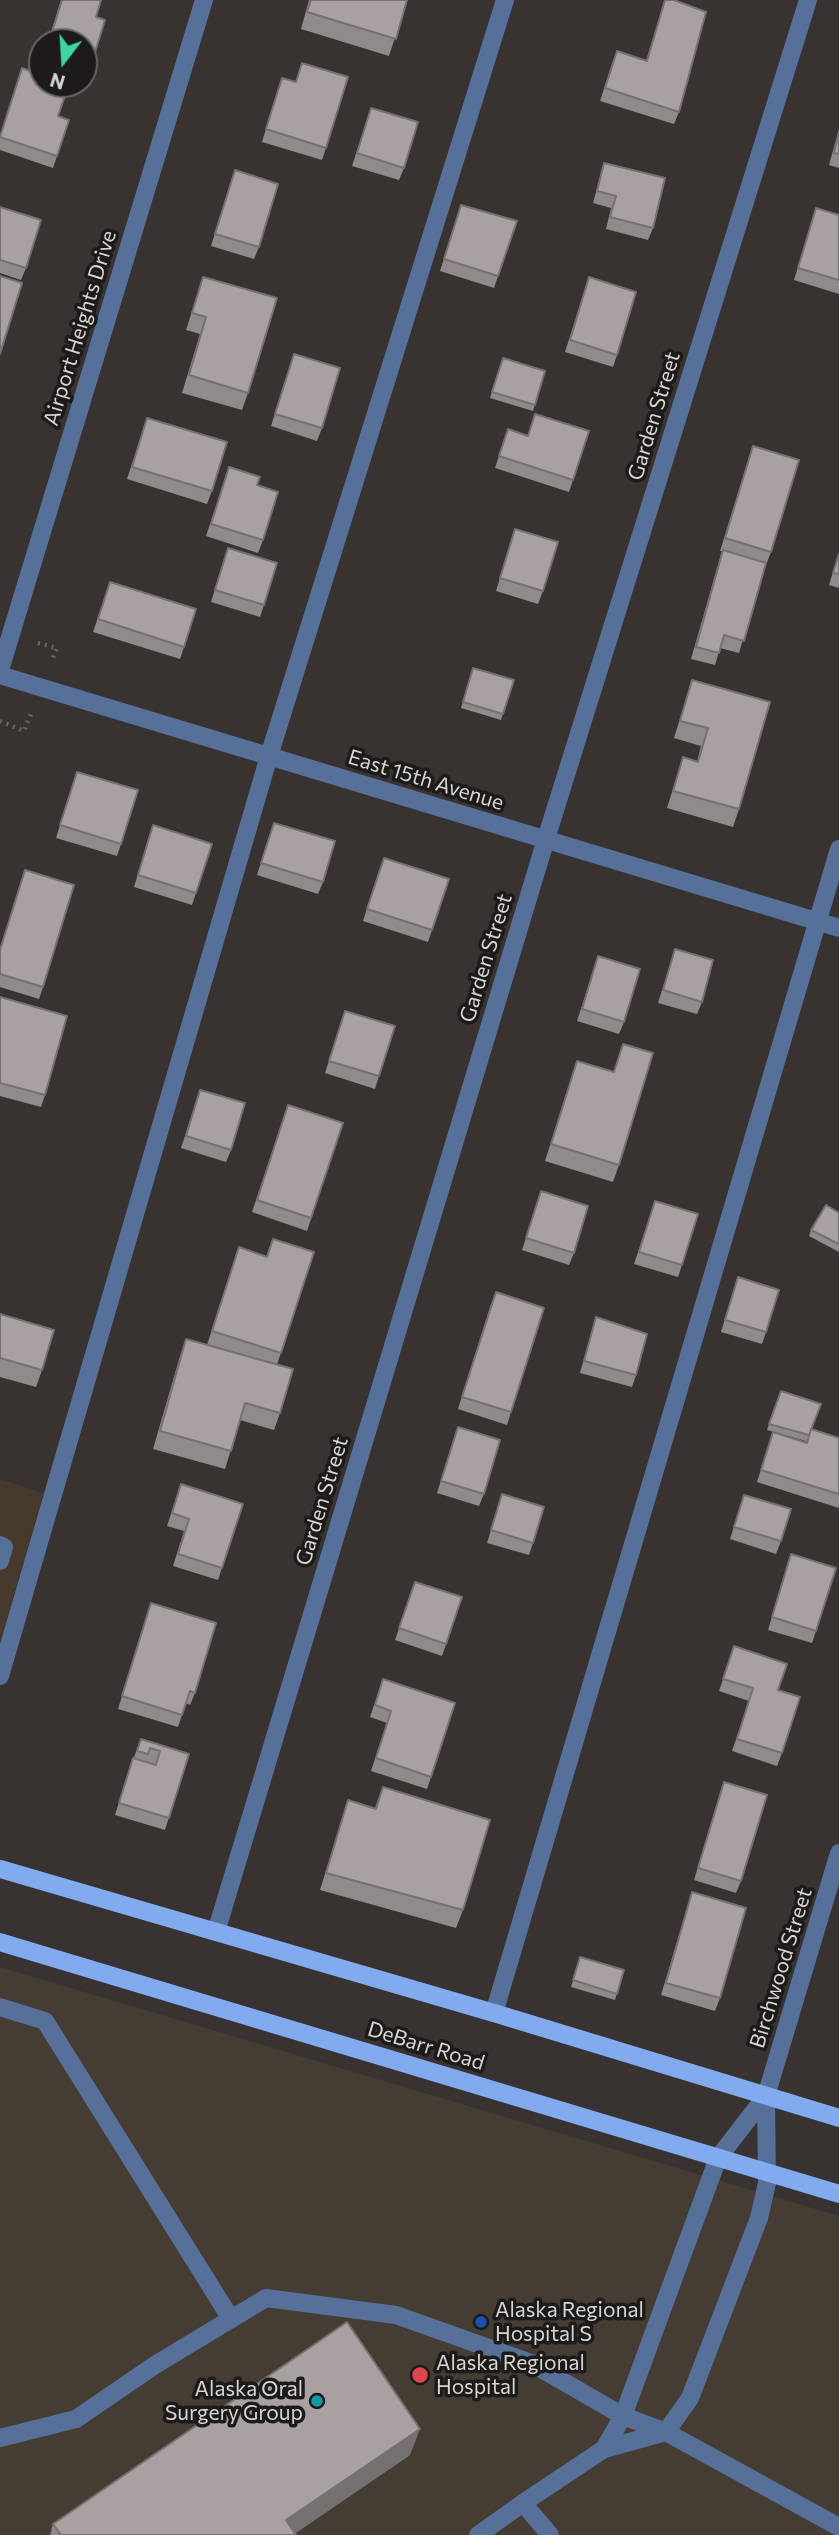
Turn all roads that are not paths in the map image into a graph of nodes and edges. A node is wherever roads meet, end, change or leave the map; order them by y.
1 (204, 0) edge
2 (505, 0) edge
3 (808, 0) edge
4 (0, 673) edge
5 (269, 756) junction
6 (545, 839) junction
7 (839, 849) edge
8 (817, 922) junction
9 (839, 928) edge
10 (0, 1545) edge
11 (0, 1561) edge
12 (0, 1676) edge
13 (839, 1853) edge
14 (0, 1869) edge
15 (216, 1932) junction
16 (0, 1942) edge
17 (0, 2007) edge
18 (494, 2013) junction
19 (766, 2096) junction
20 (839, 2118) edge
21 (718, 2158) junction
22 (767, 2172) junction
23 (839, 2194) edge
24 (231, 2319) junction
25 (623, 2416) junction
26 (666, 2432) junction
27 (0, 2438) edge
28 (604, 2449) junction
29 (523, 2503) junction
30 (839, 2527) edge
31 (478, 2535) edge
32 (550, 2535) edge

1 - 4 street, Airport Heights Drive
2 - 5 street
3 - 6 street, Garden Street
4 - 5 street, East 15th Avenue
5 - 6 street, East 15th Avenue
5 - 12 street
6 - 8 street, East 15th Avenue
6 - 15 street, Garden Street
7 - 8 street
8 - 9 street, East 15th Avenue
8 - 18 street
10 - 11 street
13 - 19 street, Birchwood Street
14 - 15 main road
15 - 18 main road
16 - 21 main road, DeBarr Road
17 - 24 street
18 - 19 main road
19 - 20 main road
19 - 21 street
19 - 22 street
21 - 22 main road, DeBarr Road
21 - 25 street
22 - 23 main road, DeBarr Road
22 - 26 street
24 - 25 street
24 - 27 street
25 - 26 street
25 - 28 street
26 - 28 street
26 - 30 street
28 - 29 street
29 - 31 street
29 - 32 street

